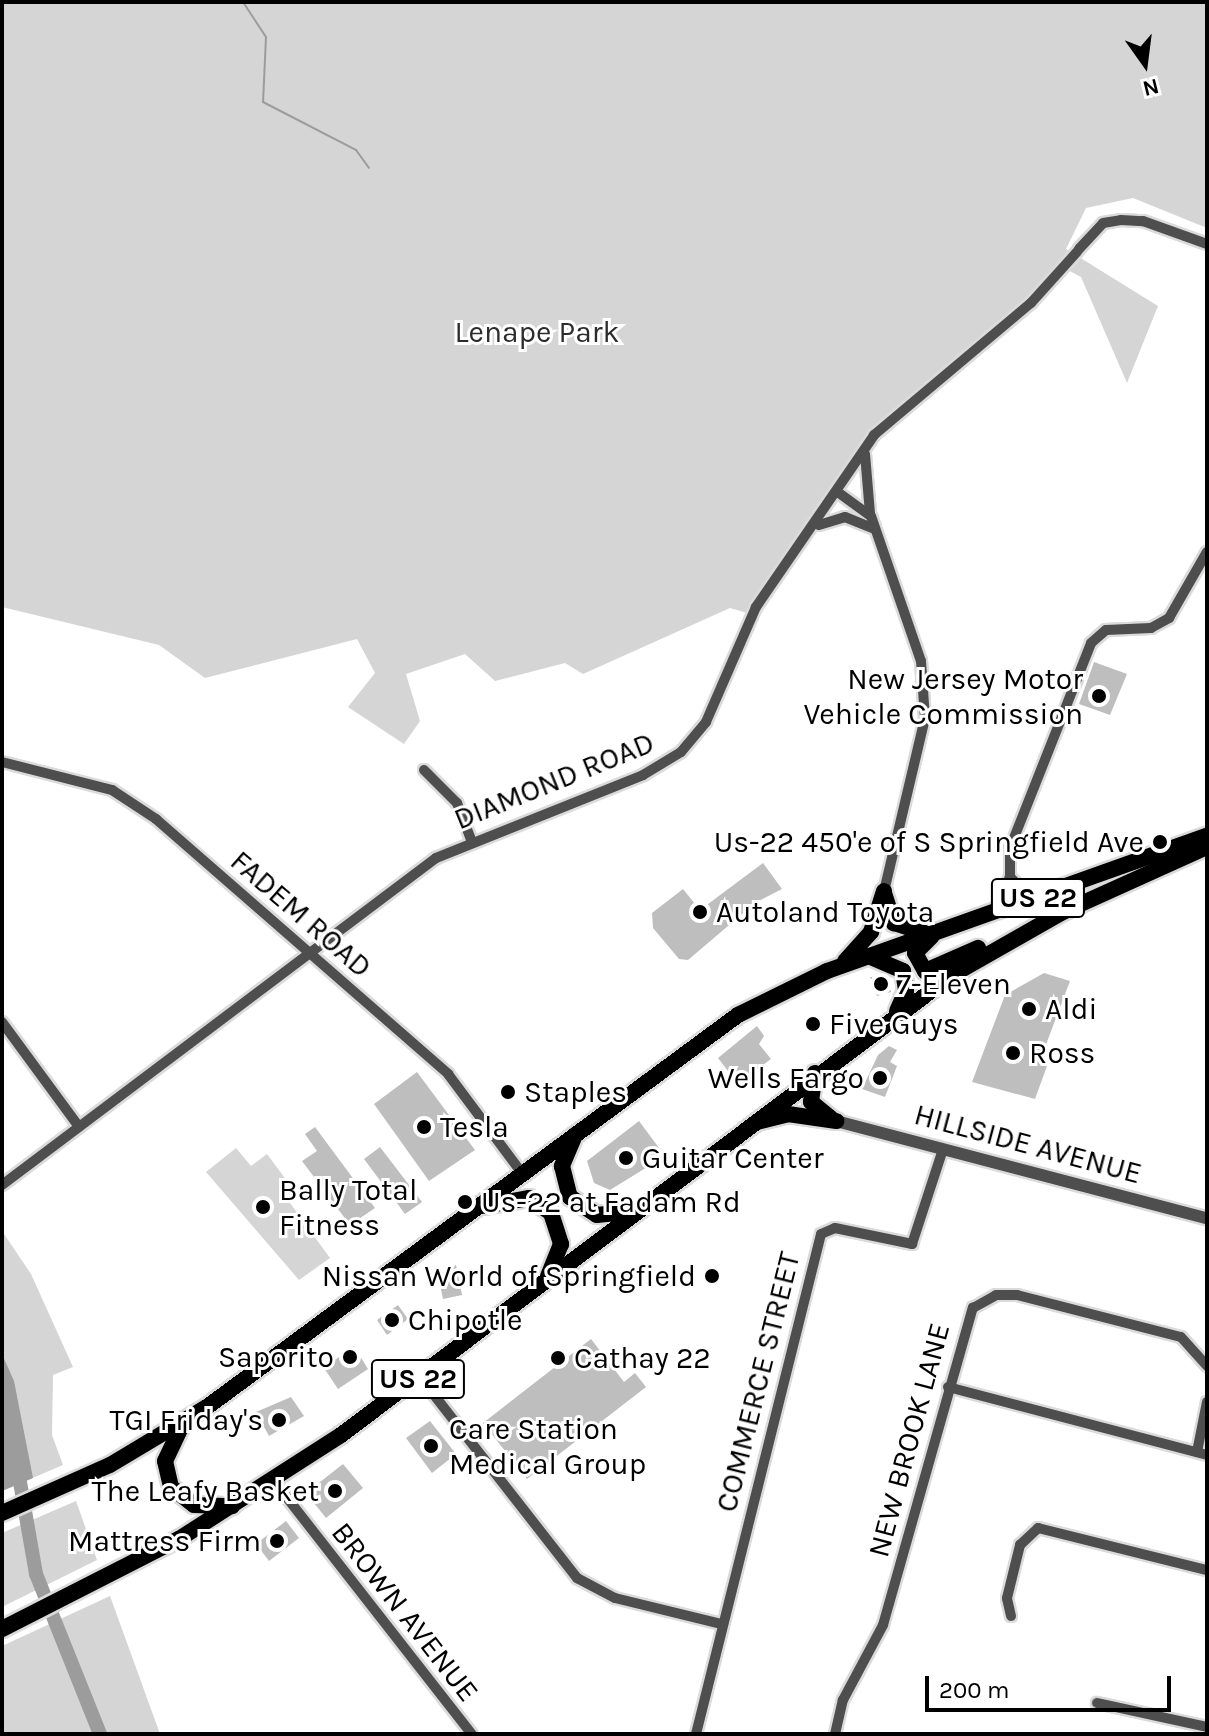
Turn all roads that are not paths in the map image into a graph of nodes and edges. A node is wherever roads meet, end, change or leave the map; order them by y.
1 (1207, 244) edge
2 (866, 449) junction
3 (839, 493) junction
4 (871, 516) junction
5 (817, 526) junction
6 (875, 529) junction
7 (1207, 552) edge
8 (2, 762) edge
9 (424, 770) dead end
10 (1207, 836) edge
11 (471, 840) junction
12 (1207, 847) edge
13 (1010, 877) junction
14 (884, 891) junction
15 (1033, 900) junction
16 (994, 913) junction
17 (1046, 921) junction
18 (935, 932) junction
19 (310, 953) junction
20 (867, 955) junction
21 (842, 965) junction
22 (897, 1012) junction
23 (2, 1022) edge
24 (815, 1073) junction
25 (836, 1121) junction
26 (748, 1125) junction
27 (79, 1127) junction
28 (577, 1130) junction
29 (943, 1149) junction
30 (521, 1172) junction
31 (2, 1185) edge
32 (636, 1210) junction
33 (469, 1212) junction
34 (1207, 1218) edge
35 (545, 1281) junction
36 (1207, 1366) edge
37 (420, 1377) junction
38 (948, 1387) junction
39 (1207, 1402) edge
40 (184, 1422) junction
41 (1202, 1454) edge
42 (274, 1481) junction
43 (234, 1506) junction
44 (2, 1513) edge
45 (1207, 1570) edge
46 (1011, 1616) dead end
47 (722, 1624) junction
48 (2, 1629) edge
49 (1097, 1703) dead end
50 (1207, 1727) edge
51 (472, 1734) edge
52 (696, 1734) edge
53 (835, 1734) edge

1 - 2 street, DIAMOND ROAD
2 - 3 street, DIAMOND ROAD
2 - 4 street
3 - 4 street
3 - 5 street, DIAMOND ROAD
4 - 6 street
5 - 6 street
5 - 11 street, DIAMOND ROAD
6 - 14 street
7 - 13 street
8 - 19 street, FADEM ROAD
9 - 11 street
10 - 15 highway, US 22
11 - 19 street, DIAMOND ROAD
12 - 17 highway, US 22
13 - 15 street
13 - 16 street
14 - 18 highway
14 - 21 highway
15 - 16 highway, US 22
16 - 18 highway, US 22
17 - 18 highway
17 - 22 highway, US 22
18 - 20 highway, US 22
19 - 27 street, DIAMOND ROAD
19 - 30 street, FADEM ROAD
20 - 21 highway, US 22
20 - 22 highway
21 - 28 highway, US 22
22 - 24 highway, US 22
23 - 27 street
24 - 25 highway
24 - 26 highway, US 22
25 - 26 highway
25 - 29 street, HILLSIDE AVENUE
26 - 32 highway, US 22
27 - 31 street, DIAMOND ROAD
28 - 30 highway, US 22
28 - 32 highway
29 - 34 street, HILLSIDE AVENUE
29 - 47 street, COMMERCE STREET
30 - 33 highway, US 22
32 - 35 highway, US 22
33 - 35 highway
33 - 40 highway, US 22
35 - 37 highway, US 22
36 - 38 street, NEW BROOK LANE
37 - 42 highway, US 22
37 - 47 street
38 - 41 street
38 - 53 street, NEW BROOK LANE
39 - 41 street
40 - 43 highway
40 - 44 highway, US 22
42 - 43 highway, US 22
42 - 51 street, BROWN AVENUE
43 - 48 highway, US 22
45 - 46 street
47 - 52 street, COMMERCE STREET
49 - 50 street

